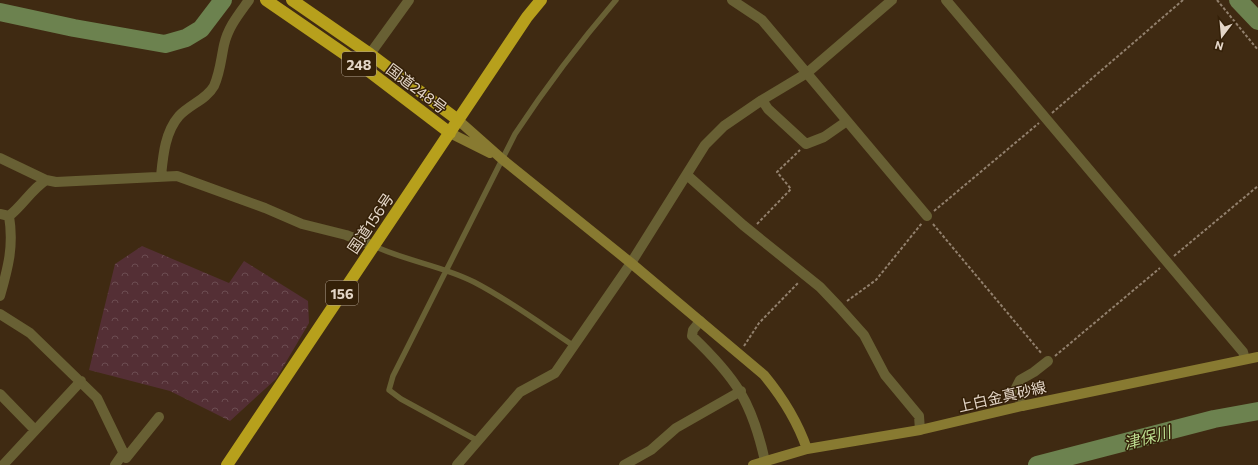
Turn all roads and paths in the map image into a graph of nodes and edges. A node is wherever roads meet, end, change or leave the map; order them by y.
1 (249, 0) edge
2 (266, 0) edge
3 (292, 0) edge
4 (409, 0) edge
5 (541, 0) edge
6 (616, 0) edge
7 (732, 0) edge
8 (892, 0) edge
9 (946, 0) edge
10 (1183, 0) edge
11 (1217, 0) edge
12 (1258, 50) edge
13 (370, 54) junction
14 (807, 73) junction
15 (762, 100) junction
16 (1046, 118) junction
17 (458, 120) junction
18 (847, 120) junction
19 (450, 133) junction
20 (806, 144) junction
21 (0, 158) edge
22 (502, 159) junction
23 (687, 175) junction
24 (161, 176) junction
25 (46, 180) junction
26 (1258, 186) edge
27 (5, 215) edge
28 (927, 216) junction
29 (752, 231) junction
30 (374, 246) junction
31 (631, 263) junction
32 (1166, 263) junction
33 (446, 271) junction
34 (806, 275) junction
35 (0, 296) edge
36 (839, 307) junction
37 (0, 314) edge
38 (700, 320) junction
39 (574, 346) junction
40 (738, 354) junction
41 (1258, 356) edge
42 (1245, 359) junction
43 (1048, 361) junction
44 (81, 381) junction
45 (741, 391) junction
46 (0, 394) edge
47 (1022, 406) junction
48 (159, 417) dead end
49 (35, 430) junction
50 (920, 430) junction
51 (478, 440) junction
52 (807, 449) junction
53 (124, 452) junction
54 (765, 461) junction
55 (3, 465) edge
56 (115, 465) edge
57 (227, 465) edge
58 (457, 465) edge
59 (624, 465) edge
60 (753, 465) edge

1 - 24 street
2 - 19 highway, 国道248号 / 248
3 - 13 highway, 国道248号 / 248
4 - 13 street
5 - 17 highway, 国道156号 / 156
6 - 22 lane
7 - 14 street
8 - 14 street
9 - 16 street
10 - 16 path
11 - 12 path
13 - 17 highway, 国道248号 / 248
14 - 15 street
14 - 18 street
15 - 20 street
15 - 23 street
16 - 28 path
16 - 32 street
17 - 19 highway, 国道156号 / 156
17 - 22 street
18 - 20 street
18 - 28 street
19 - 22 street
19 - 30 highway, 国道156号 / 156
20 - 29 path
21 - 25 street
22 - 31 street
22 - 33 lane
23 - 29 street
23 - 31 street
24 - 25 street
24 - 30 street
25 - 27 street
26 - 32 path
27 - 35 street
28 - 36 path
28 - 43 path
29 - 34 street
30 - 33 lane
30 - 57 highway, 国道156号 / 156
31 - 38 street
31 - 39 street
32 - 42 street
32 - 43 path
33 - 39 lane
33 - 51 lane
34 - 36 street
34 - 40 path
36 - 50 street
37 - 44 street
38 - 40 street
38 - 45 street
39 - 51 street
40 - 52 street
41 - 42 street, 上白金真砂線
42 - 47 street, 上白金真砂線
43 - 47 street
44 - 49 street
44 - 53 street
45 - 54 street
45 - 59 street
46 - 49 street
47 - 50 street, 上白金真砂線
48 - 53 street
49 - 55 street
50 - 52 street, 上白金真砂線
51 - 58 street
52 - 54 street, 上白金真砂線
53 - 56 street
54 - 60 street, 上白金真砂線

